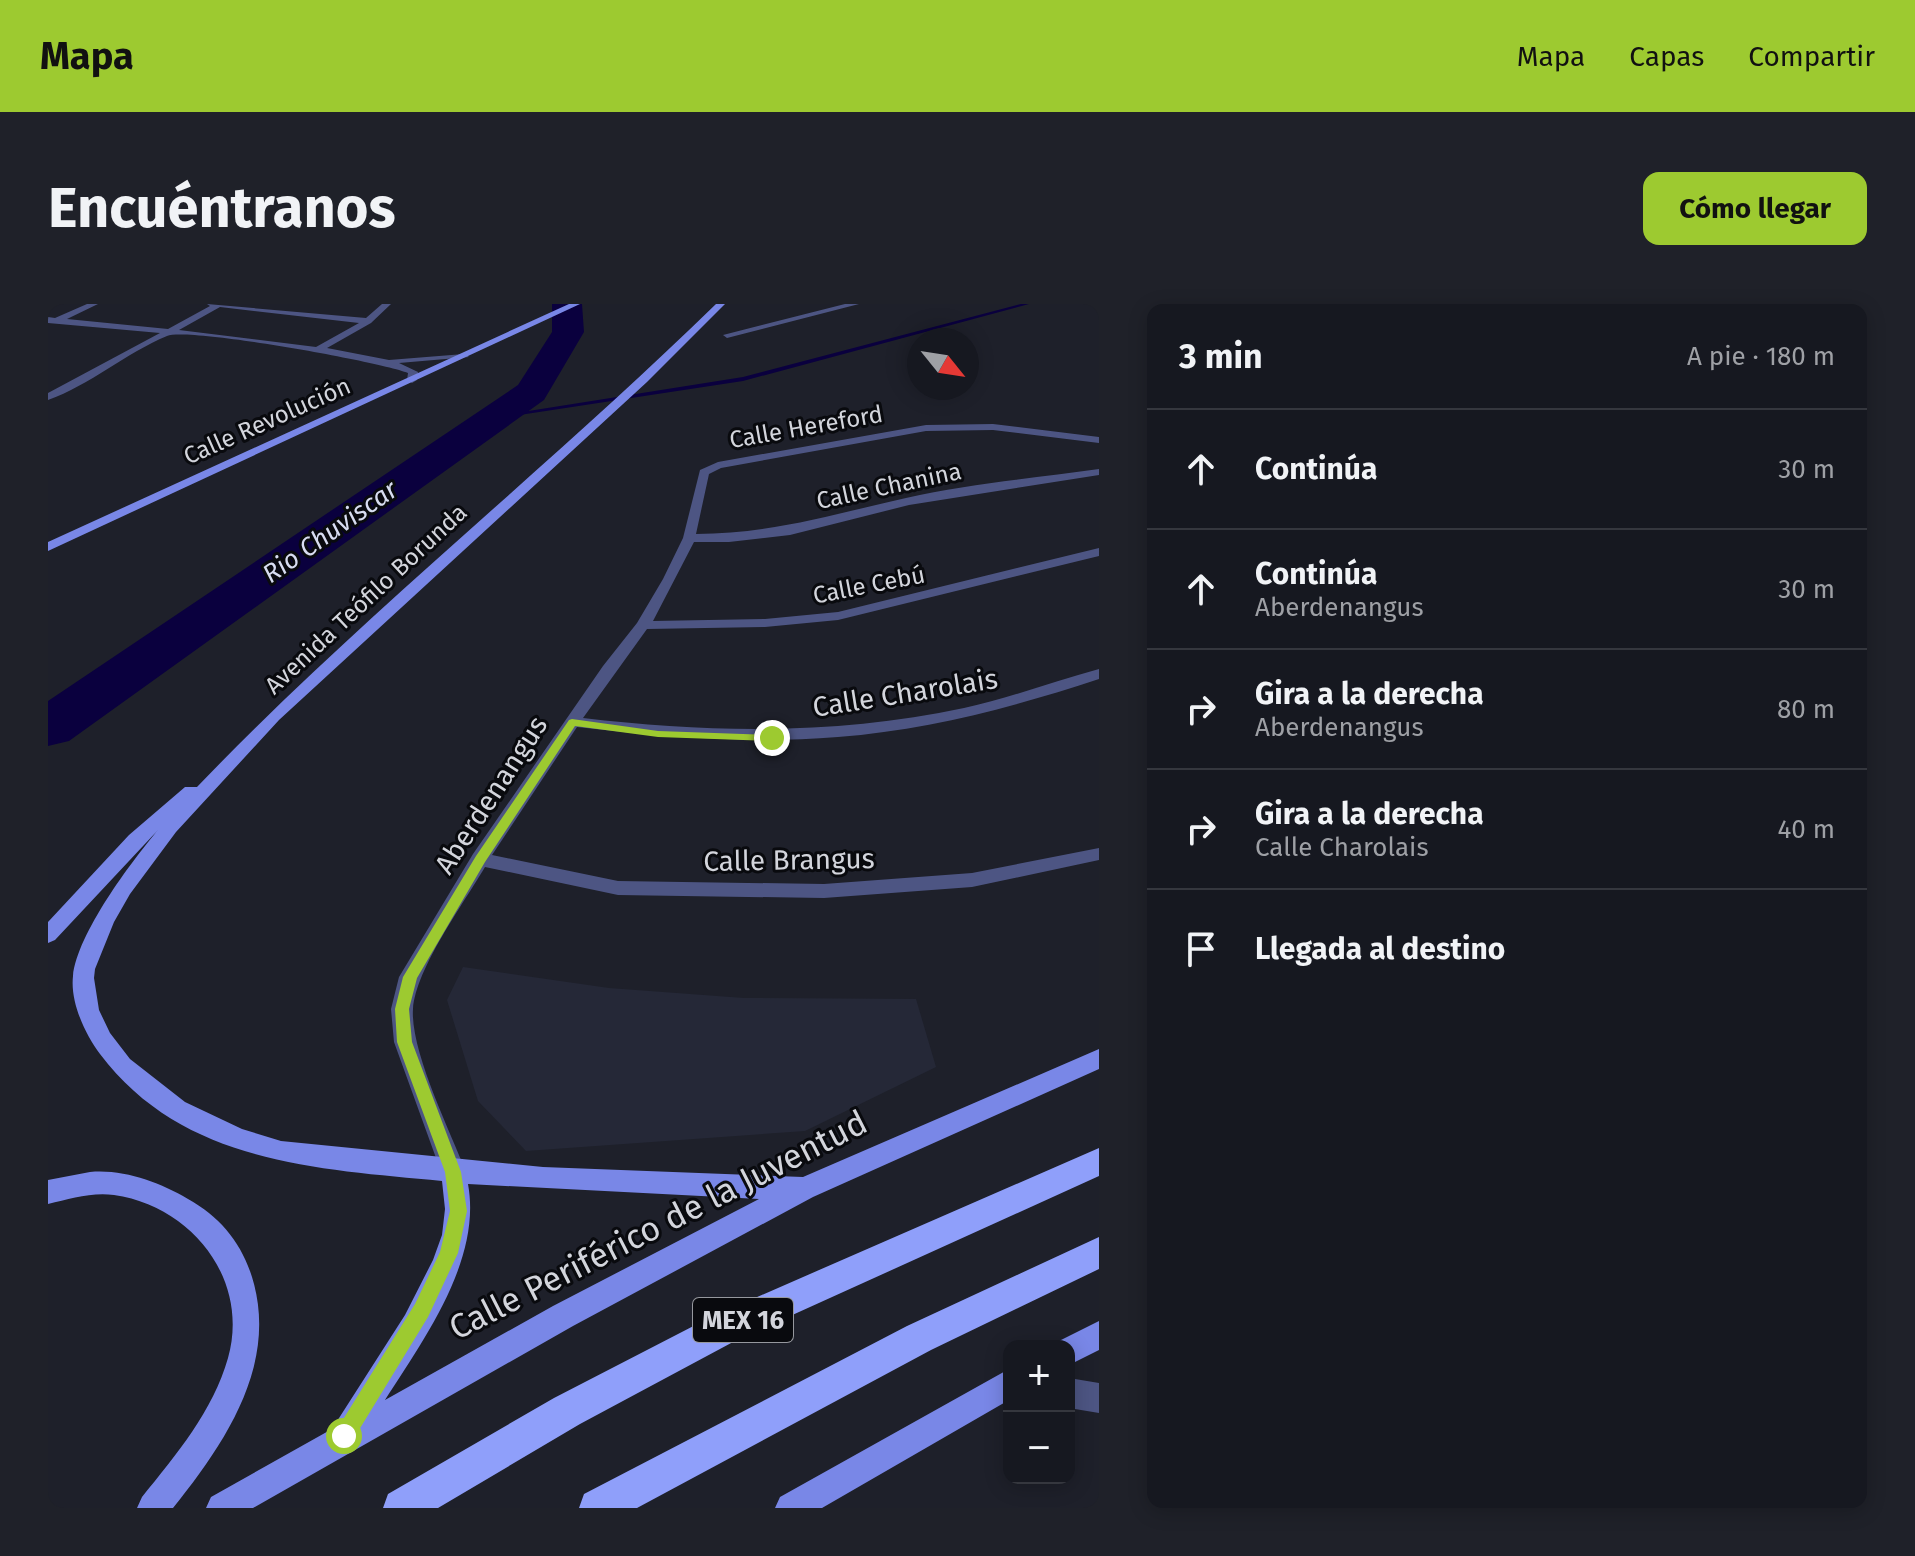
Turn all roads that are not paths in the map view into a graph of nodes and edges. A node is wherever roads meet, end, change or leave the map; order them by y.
1 (94, 304) edge
2 (211, 304) edge
3 (219, 304) edge
4 (387, 304) edge
5 (576, 304) edge
6 (721, 304) edge
7 (810, 304) edge
8 (855, 304) edge
9 (806, 316) junction
10 (368, 321) junction
11 (51, 322) edge
12 (168, 331) junction
13 (727, 335) dead end
14 (315, 351) junction
15 (464, 357) junction
16 (378, 360) junction
17 (412, 380) junction
18 (48, 397) edge
19 (1099, 440) edge
20 (712, 467) joint
21 (1099, 472) edge
22 (689, 538) junction
23 (48, 547) edge
24 (1099, 552) edge
25 (643, 625) junction
26 (1099, 674) edge
27 (273, 717) junction
28 (572, 722) junction
29 (1099, 854) edge
30 (480, 859) junction
31 (48, 935) edge
32 (1099, 1059) edge
33 (1099, 1162) edge
34 (453, 1172) junction
35 (804, 1189) junction
36 (48, 1192) edge
37 (1099, 1253) edge
38 (1099, 1335) edge
39 (1075, 1348) edge
40 (1003, 1387) edge
41 (1075, 1394) edge
42 (1099, 1398) edge
43 (344, 1436) junction
44 (793, 1507) edge
45 (153, 1508) edge
46 (222, 1508) edge
47 (402, 1508) edge
48 (598, 1508) edge

1 - 11 street
2 - 3 street
3 - 10 street
3 - 12 street
4 - 10 street
5 - 15 main road, Calle Revolución
6 - 27 main road, Avenida Teófilo Borunda
7 - 9 street
8 - 9 street
9 - 13 street
10 - 14 street
11 - 12 street
12 - 14 street
12 - 18 street
14 - 16 street
15 - 16 street
15 - 17 main road, Calle Revolución
16 - 17 street
17 - 23 main road, Calle Revolución
19 - 20 street, Calle Hereford
20 - 22 street, Aberdenangus
21 - 22 street, Calle Chanina
22 - 25 street, Aberdenangus
24 - 25 street, Calle Cebú
25 - 28 street, Aberdenangus
26 - 28 street, Calle Charolais
27 - 31 main road, Avenida Teófilo Borunda
27 - 34 main road
28 - 30 street, Aberdenangus
29 - 30 street, Calle Brangus
30 - 34 street, Aberdenangus
32 - 35 main road, Calle Periférico de la Juventud
33 - 47 highway, MEX 16
34 - 35 main road
34 - 43 main road
35 - 43 main road, Calle Periférico de la Juventud
36 - 45 main road
37 - 48 highway
38 - 39 main road
40 - 44 main road
41 - 42 street
43 - 46 main road, Calle Periférico de la Juventud

